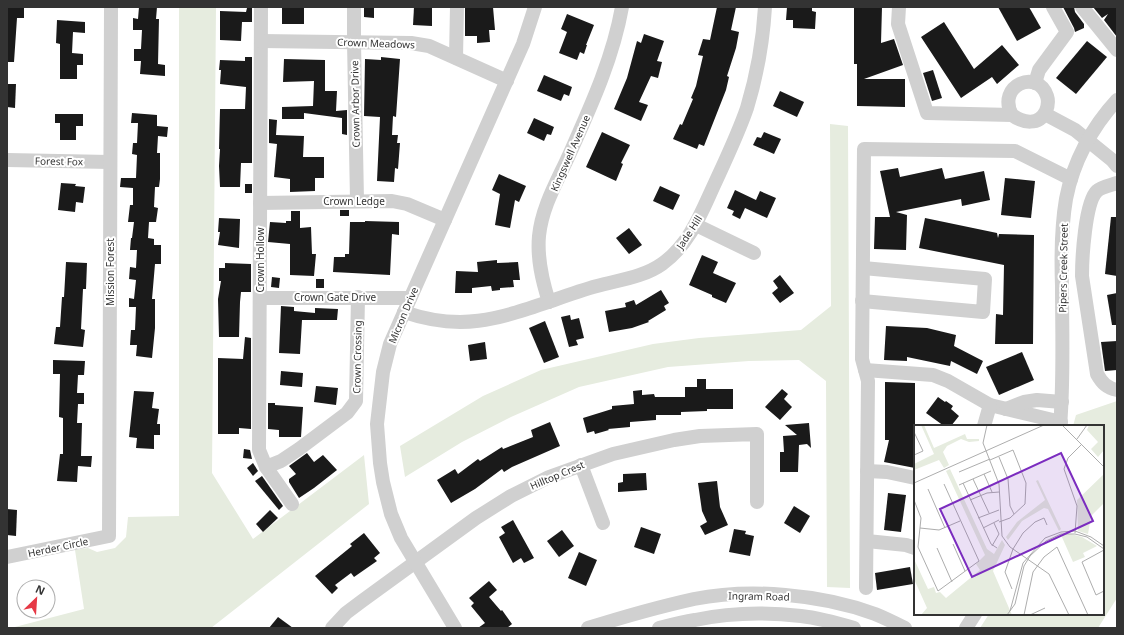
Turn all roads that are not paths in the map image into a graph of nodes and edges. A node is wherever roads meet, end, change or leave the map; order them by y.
1 (112, 7) edge
2 (261, 7) edge
3 (354, 7) edge
4 (457, 7) edge
5 (535, 7) edge
6 (622, 7) edge
7 (765, 7) edge
8 (899, 7) edge
9 (1052, 7) edge
10 (1082, 7) edge
11 (261, 40) junction
12 (354, 42) junction
13 (1117, 50) edge
14 (456, 58) junction
15 (507, 81) junction
16 (1035, 83) junction
17 (1117, 100) edge
18 (1045, 114) junction
19 (1012, 115) junction
20 (1088, 140) junction
21 (7, 160) edge
22 (110, 162) junction
23 (1117, 166) edge
24 (1071, 179) junction
25 (1117, 183) edge
26 (357, 200) junction
27 (260, 203) junction
28 (445, 220) junction
29 (696, 225) junction
30 (754, 253) dead end
31 (863, 268) junction
32 (358, 297) junction
33 (260, 298) junction
34 (410, 298) junction
35 (862, 301) junction
36 (549, 302) junction
37 (404, 312) junction
38 (865, 370) junction
39 (1117, 390) edge
40 (1062, 402) junction
41 (990, 404) junction
42 (1029, 408) junction
43 (1061, 424) edge
44 (984, 425) edge
45 (581, 465) junction
46 (266, 467) junction
47 (867, 471) junction
48 (914, 478) edge
49 (758, 502) dead end
50 (292, 504) dead end
51 (603, 524) dead end
52 (109, 536) joint
53 (866, 541) junction
54 (914, 548) edge
55 (7, 557) edge
56 (415, 562) junction
57 (866, 588) dead end
58 (766, 594) junction
59 (766, 614) junction
60 (974, 615) edge
61 (332, 628) edge
62 (455, 628) edge
63 (588, 628) edge
64 (659, 628) edge
65 (854, 628) edge
66 (905, 628) edge
67 (966, 628) edge

1 - 22 street, Mission Forest
2 - 11 street, Crown Hollow
3 - 12 street, Crown Arbor Drive
4 - 14 street
5 - 15 street, Micron Drive
6 - 36 street, Kingswell Avenue
7 - 29 street, Jade Hill
8 - 19 street
9 - 16 street
10 - 13 street
11 - 12 street, Crown Meadows
11 - 27 street, Crown Hollow
12 - 14 street, Crown Meadows
12 - 26 street, Crown Arbor Drive
14 - 15 street, Crown Meadows
15 - 28 street, Micron Drive
16 - 18 street
16 - 19 street
17 - 20 street, Pipers Creek Street
18 - 19 street
18 - 20 street
20 - 23 street
20 - 24 street, Pipers Creek Street
21 - 22 street, Forest Fox
22 - 52 street, Mission Forest
24 - 31 street
24 - 40 street, Pipers Creek Street
25 - 39 street
26 - 27 street, Crown Ledge
26 - 28 street, Crown Ledge
27 - 33 street, Crown Hollow
28 - 34 street, Micron Drive
29 - 30 street
29 - 36 street, Jade Hill
31 - 35 street
31 - 35 street
32 - 33 street, Crown Gate Drive
32 - 34 street, Crown Gate Drive
32 - 46 street, Crown Crossing
33 - 46 street, Crown Hollow
34 - 37 street, Micron Drive
35 - 38 street
36 - 37 street, Jade Hill
37 - 56 street, Micron Drive
38 - 41 street
38 - 47 street
40 - 42 street
40 - 43 street, Pipers Creek Street
41 - 42 street
41 - 44 street
42 - 43 street
45 - 49 street, Hilltop Crest
45 - 51 street
45 - 56 street, Hilltop Crest
46 - 50 street, Crown Hollow
47 - 48 street
47 - 53 street
52 - 55 street, Herder Circle
53 - 54 street
53 - 57 street
56 - 61 street, Hilltop Crest
56 - 62 street, Micron Drive
58 - 59 street
58 - 63 street, Ingram Road
58 - 66 street, Ingram Road
59 - 64 street, Ingram Road
59 - 65 street, Ingram Road
60 - 67 street

